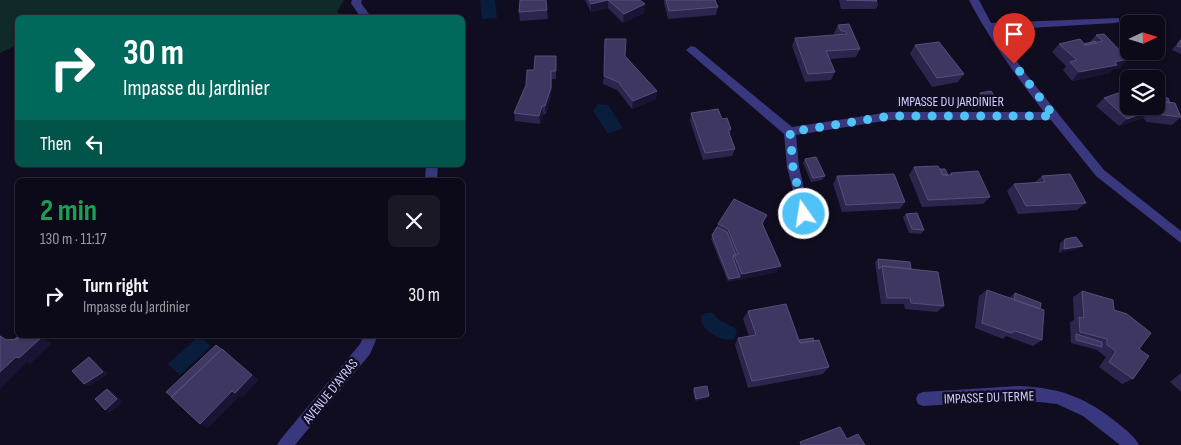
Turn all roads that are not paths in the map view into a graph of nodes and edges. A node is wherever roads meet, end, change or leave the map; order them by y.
1 (357, 0) edge
2 (974, 0) edge
3 (365, 15) edge
4 (1115, 20) dead end
5 (988, 27) junction
6 (691, 50) dead end
7 (1054, 116) junction
8 (790, 132) junction
9 (804, 214) dead end
10 (1181, 238) edge
11 (370, 338) edge
12 (923, 399) dead end
13 (285, 445) edge
14 (1131, 445) edge

1 - 3 street
2 - 5 street
4 - 5 street
5 - 7 street
6 - 8 street
7 - 8 street, IMPASSE DU JARDINIER
7 - 10 street
8 - 9 street
11 - 13 street, AVENUE D'AYRAS
12 - 14 street, IMPASSE DU TERME

